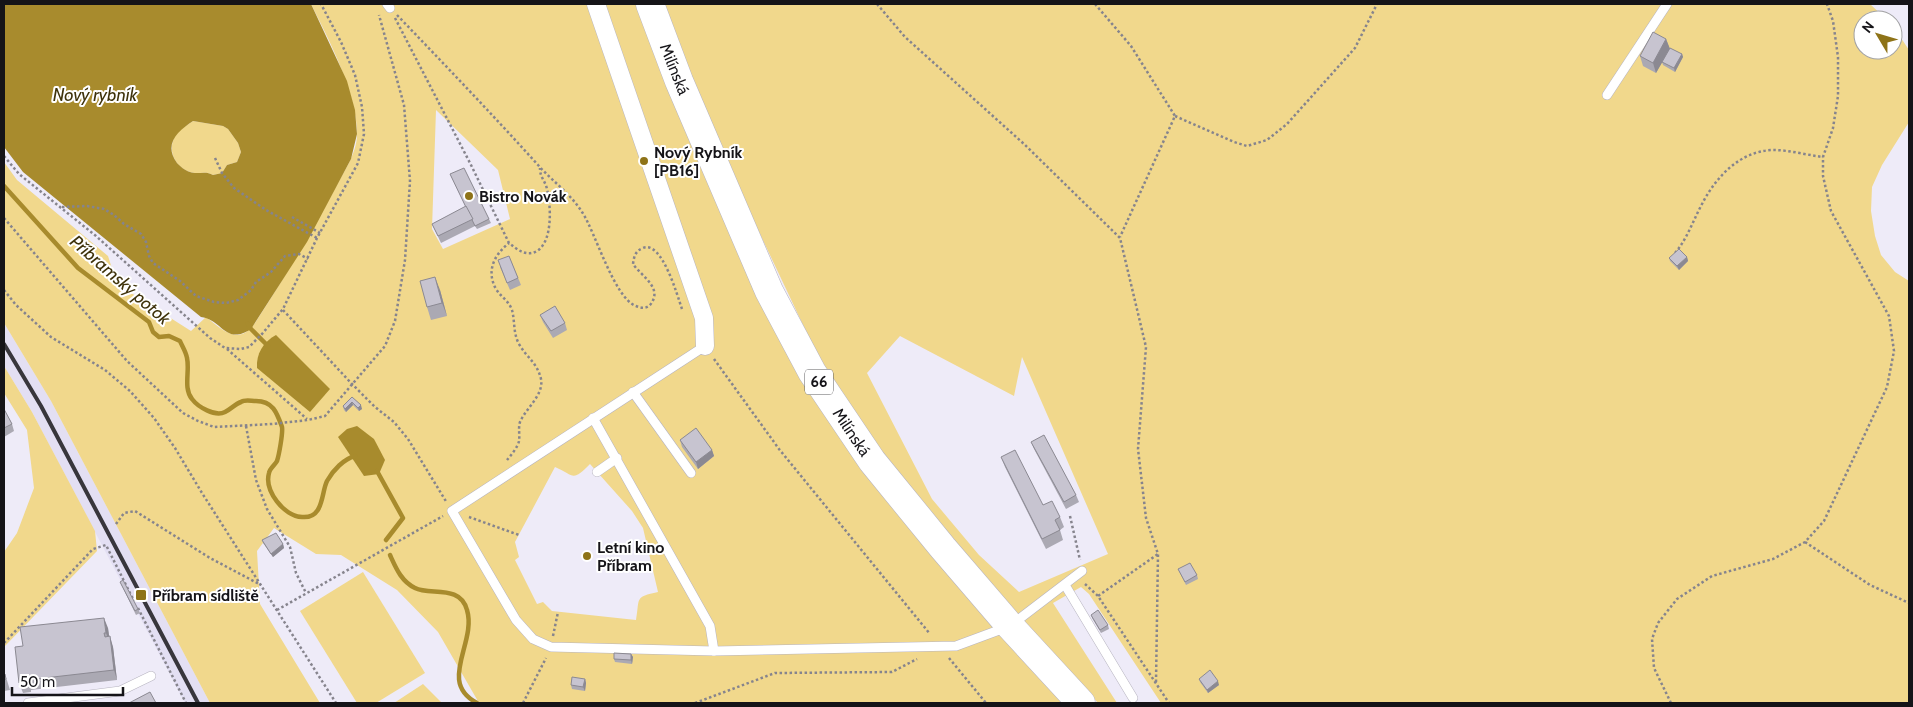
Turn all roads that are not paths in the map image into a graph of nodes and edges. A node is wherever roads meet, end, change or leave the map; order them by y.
1 (596, 4) edge
2 (650, 4) edge
3 (1667, 4) edge
4 (1607, 94) dead end
5 (705, 346) joint
6 (633, 392) junction
7 (593, 418) junction
8 (617, 458) junction
9 (598, 472) dead end
10 (692, 473) dead end
11 (1079, 574) road end
12 (1064, 585) junction
13 (1010, 626) junction
14 (714, 651) junction
15 (151, 676) dead end
16 (1133, 698) dead end
17 (49, 702) edge
18 (28, 703) edge
19 (1082, 703) edge

1 - 5 street
2 - 13 main road, Milínská / 66
3 - 4 lane
5 - 6 lane
6 - 7 lane
6 - 10 lane
7 - 8 lane
7 - 14 lane
8 - 9 lane
8 - 14 lane
11 - 12 lane
12 - 13 lane
12 - 16 lane
13 - 14 lane
13 - 19 main road, Milínská / 66
15 - 17 lane
17 - 18 lane

